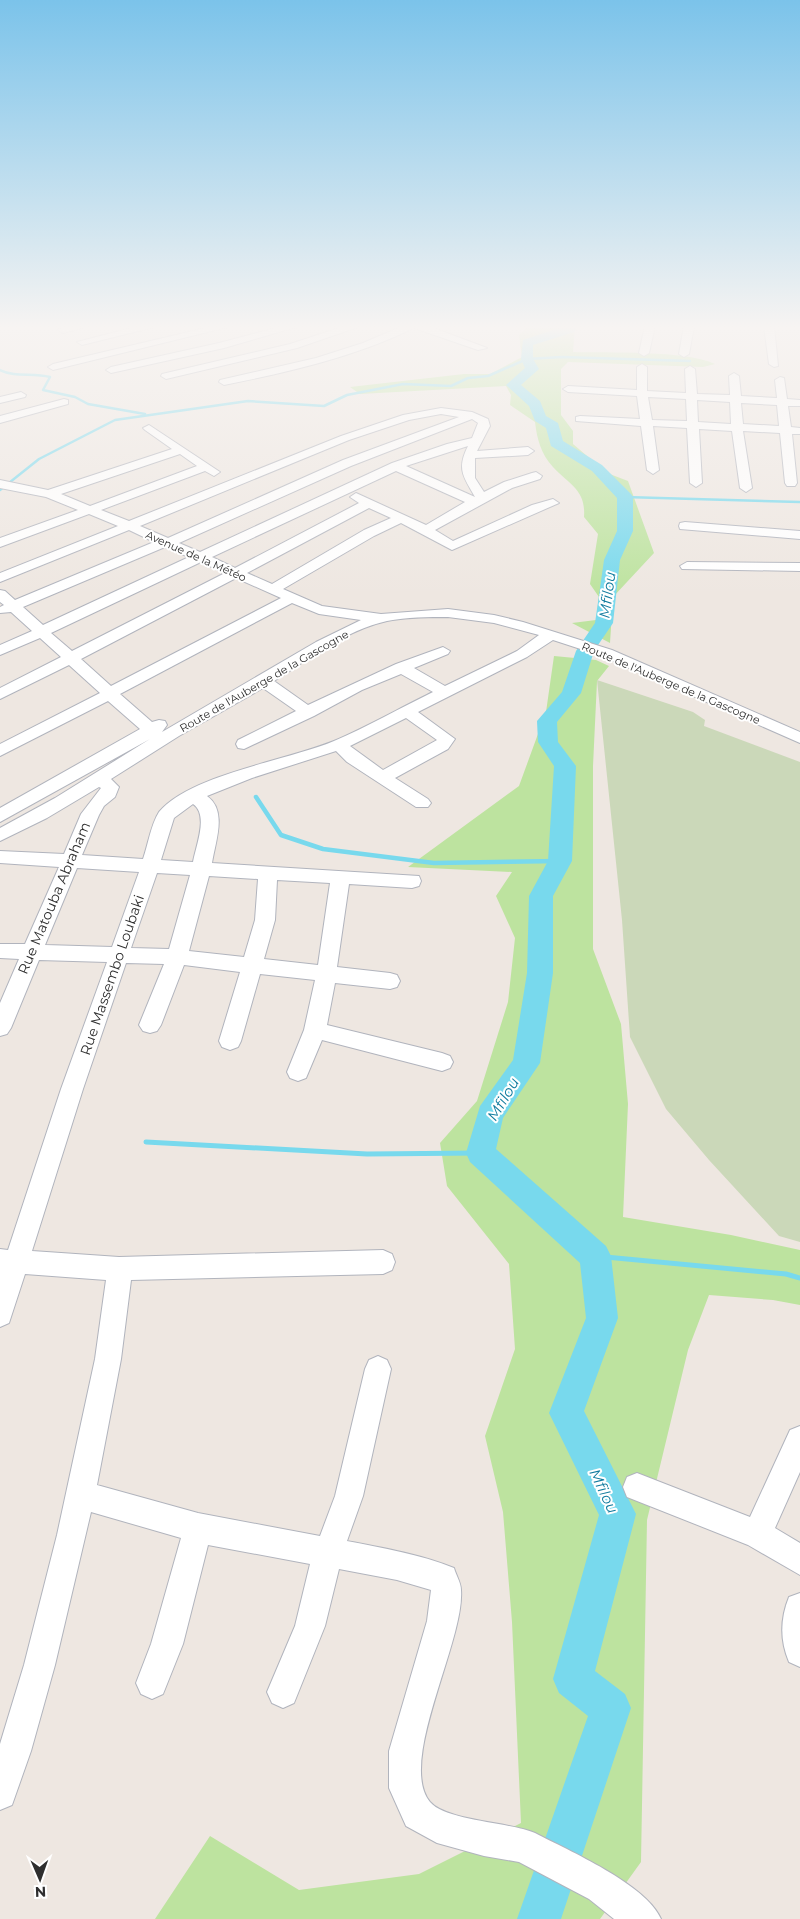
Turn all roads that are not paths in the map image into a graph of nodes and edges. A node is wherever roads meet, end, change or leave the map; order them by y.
1 (16, 416) edge
2 (412, 416) edge
3 (470, 416) edge
4 (474, 416) edge
5 (644, 416) edge
6 (691, 416) edge
7 (737, 416) edge
8 (784, 416) edge
9 (580, 419) dead end
10 (0, 420) edge
11 (645, 422) junction
12 (692, 424) junction
13 (737, 427) junction
14 (149, 428) dead end
15 (786, 431) junction
16 (800, 432) edge
17 (475, 441) junction
18 (181, 450) junction
19 (528, 451) dead end
20 (469, 455) junction
21 (284, 463) junction
22 (396, 466) junction
23 (206, 467) junction
24 (653, 470) dead end
25 (536, 476) dead end
26 (315, 478) junction
27 (696, 483) dead end
28 (791, 483) dead end
29 (232, 484) junction
30 (5, 485) edge
31 (746, 488) dead end
32 (343, 491) junction
33 (49, 494) junction
34 (479, 500) junction
35 (264, 502) junction
36 (368, 503) junction
37 (553, 503) dead end
38 (89, 509) junction
39 (289, 516) junction
40 (402, 518) junction
41 (130, 526) junction
42 (685, 526) dead end
43 (426, 530) junction
44 (800, 535) edge
45 (167, 542) junction
46 (0, 543) edge
47 (199, 558) junction
48 (687, 566) dead end
49 (800, 567) edge
50 (235, 574) junction
51 (0, 578) edge
52 (271, 590) junction
53 (0, 594) edge
54 (292, 598) junction
55 (7, 608) edge
56 (382, 618) junction
57 (42, 632) junction
58 (550, 634) junction
59 (0, 651) edge
60 (443, 651) dead end
61 (72, 658) junction
62 (401, 667) junction
63 (260, 679) junction
64 (445, 693) junction
65 (0, 694) edge
66 (112, 694) junction
67 (408, 712) junction
68 (308, 713) junction
69 (156, 735) junction
70 (800, 738) edge
71 (244, 744) dead end
72 (338, 745) junction
73 (0, 751) edge
74 (383, 777) junction
75 (100, 778) junction
76 (194, 796) junction
77 (422, 803) dead end
78 (3, 825) edge
79 (0, 857) edge
80 (70, 862) junction
81 (150, 867) junction
82 (201, 870) junction
83 (268, 874) junction
84 (340, 878) junction
85 (412, 882) dead end
86 (0, 951) edge
87 (30, 953) junction
88 (118, 956) junction
89 (177, 956) junction
90 (251, 964) junction
91 (326, 973) junction
92 (390, 981) dead end
93 (150, 1025) dead end
94 (0, 1028) edge
95 (315, 1030) junction
96 (230, 1041) dead end
97 (442, 1062) dead end
98 (298, 1072) dead end
99 (8, 1261) edge
100 (383, 1262) dead end
101 (119, 1269) junction
102 (0, 1314) edge
103 (378, 1369) dead end
104 (800, 1440) edge
105 (637, 1487) dead end
106 (81, 1495) junction
107 (198, 1528) junction
108 (757, 1534) junction
109 (328, 1553) junction
110 (800, 1560) edge
111 (800, 1608) edge
112 (800, 1651) edge
113 (152, 1683) dead end
114 (283, 1692) dead end
115 (0, 1793) edge
116 (643, 1919) edge

1 - 10 street
2 - 21 street
3 - 26 street
4 - 17 street
5 - 11 street
6 - 12 street
7 - 13 street
8 - 15 street
9 - 11 street
11 - 12 street
11 - 24 street
12 - 13 street
12 - 27 street
13 - 15 street
13 - 31 street
14 - 18 street
15 - 16 street
15 - 28 street
17 - 20 street
17 - 22 street
18 - 23 street
18 - 33 street
19 - 20 street
20 - 34 street
21 - 26 street
21 - 29 street
22 - 32 street
22 - 34 street
23 - 29 street
23 - 38 street
25 - 34 street
26 - 32 street
26 - 35 street
29 - 35 street
29 - 41 street
30 - 33 street, Avenue de la Météo
32 - 36 street
32 - 39 street
33 - 38 street, Avenue de la Météo
34 - 43 street
35 - 39 street
35 - 45 street
36 - 40 street
36 - 50 street
37 - 43 street
38 - 41 street, Avenue de la Météo
38 - 46 street
39 - 47 street
40 - 43 street
40 - 52 street
41 - 45 street, Avenue de la Météo
41 - 51 street
42 - 44 street
45 - 47 street, Avenue de la Météo
45 - 55 street
47 - 50 street, Avenue de la Météo
47 - 57 street
48 - 49 street
50 - 52 street, Avenue de la Météo
50 - 61 street
52 - 54 street, Avenue de la Météo
53 - 55 street
54 - 56 street, Avenue de la Météo
54 - 66 street
55 - 57 street
56 - 58 street, Route de l'Auberge de la Gascogne
56 - 63 street, Route de l'Auberge de la Gascogne
57 - 59 street
57 - 61 street
58 - 64 street, Rue Massembo Loubaki
58 - 70 street, Route de l'Auberge de la Gascogne
60 - 62 street
61 - 65 street
61 - 66 street
62 - 64 street
62 - 68 street
63 - 68 street
63 - 69 street, Route de l'Auberge de la Gascogne
64 - 67 street, Rue Massembo Loubaki
66 - 69 street
66 - 73 street
67 - 72 street, Rue Massembo Loubaki
67 - 74 street
68 - 71 street
69 - 75 street
69 - 78 street
72 - 74 street
72 - 76 street, Rue Massembo Loubaki
74 - 77 street
75 - 78 street
75 - 80 street, Rue Matouba Abraham
76 - 81 street, Rue Massembo Loubaki
76 - 82 street
79 - 80 street
80 - 81 street
80 - 87 street, Rue Matouba Abraham
81 - 82 street
81 - 88 street, Rue Massembo Loubaki
82 - 83 street
82 - 89 street
83 - 84 street
83 - 90 street
84 - 85 street
84 - 91 street
86 - 87 street
87 - 88 street
87 - 94 street, Rue Matouba Abraham
88 - 89 street
88 - 99 street, Rue Massembo Loubaki
89 - 90 street
89 - 93 street
90 - 91 street
90 - 96 street
91 - 92 street
91 - 95 street
95 - 97 street
95 - 98 street
99 - 101 street
99 - 102 street, Rue Massembo Loubaki
100 - 101 street
101 - 106 street
103 - 109 street
104 - 108 street
105 - 108 street
106 - 107 street
106 - 115 street
107 - 109 street
107 - 113 street
108 - 110 street
109 - 114 street
109 - 116 street
111 - 112 street

